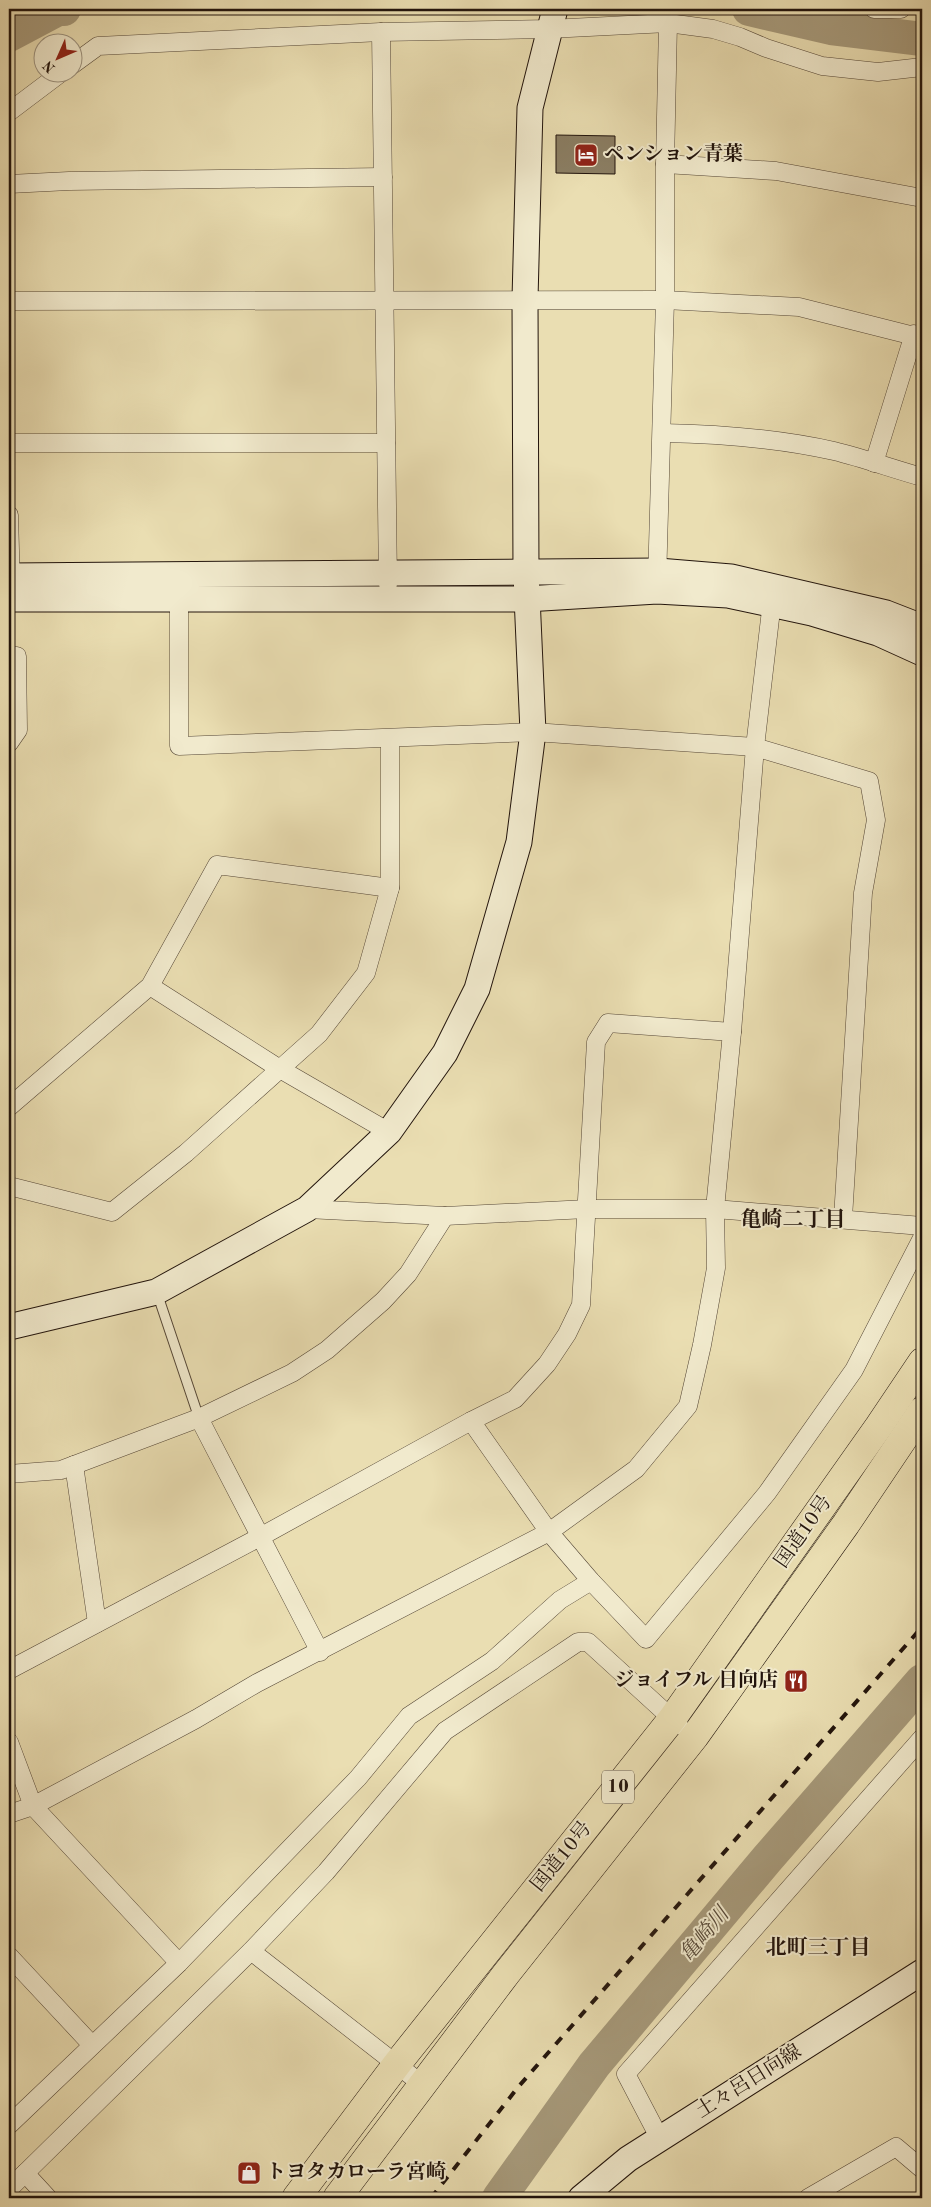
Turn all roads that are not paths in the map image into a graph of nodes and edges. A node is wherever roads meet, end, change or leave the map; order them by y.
1 (874, 9) edge
2 (901, 9) edge
3 (552, 19) edge
4 (668, 23) junction
5 (381, 32) junction
6 (82, 58) edge
7 (922, 67) edge
8 (49, 82) edge
9 (9, 112) edge
10 (665, 164) junction
11 (383, 177) junction
12 (9, 184) edge
13 (922, 198) edge
14 (384, 299) junction
15 (525, 299) junction
16 (665, 300) junction
17 (9, 301) edge
18 (918, 336) edge
19 (662, 433) junction
20 (9, 443) edge
21 (386, 443) junction
22 (874, 463) junction
23 (922, 477) edge
24 (9, 515) edge
25 (388, 574) junction
26 (526, 574) junction
27 (657, 581) junction
28 (10, 587) edge
29 (773, 595) junction
30 (179, 598) junction
31 (526, 599) junction
32 (388, 600) junction
33 (922, 627) edge
34 (922, 653) edge
35 (9, 656) edge
36 (533, 732) junction
37 (390, 739) junction
38 (9, 743) edge
39 (755, 747) junction
40 (390, 888) junction
41 (150, 986) junction
42 (732, 1032) junction
43 (280, 1069) junction
44 (9, 1107) edge
45 (389, 1132) junction
46 (9, 1186) edge
47 (308, 1209) junction
48 (587, 1209) junction
49 (715, 1209) junction
50 (445, 1216) junction
51 (843, 1218) junction
52 (922, 1226) edge
53 (922, 1238) edge
54 (156, 1292) junction
55 (9, 1327) edge
56 (922, 1362) edge
57 (922, 1411) edge
58 (199, 1418) junction
59 (471, 1421) junction
60 (74, 1465) junction
61 (9, 1474) edge
62 (549, 1532) junction
63 (260, 1537) junction
64 (591, 1581) junction
65 (97, 1623) junction
66 (320, 1652) junction
67 (9, 1670) edge
68 (672, 1720) junction
69 (695, 1736) junction
70 (922, 1738) edge
71 (9, 1742) edge
72 (33, 1806) junction
73 (9, 1814) edge
74 (251, 1951) junction
75 (9, 1956) edge
76 (179, 1963) junction
77 (922, 1972) edge
78 (92, 2045) junction
79 (398, 2064) junction
80 (423, 2085) junction
81 (9, 2125) edge
82 (660, 2138) junction
83 (922, 2169) edge
84 (25, 2173) junction
85 (9, 2189) edge
86 (48, 2198) edge
87 (296, 2198) edge
88 (337, 2198) edge
89 (581, 2198) edge
90 (808, 2198) edge

1 - 2 street
3 - 4 street
3 - 5 street
3 - 15 street
4 - 7 street
4 - 10 street
5 - 6 street
5 - 11 street
8 - 9 street
10 - 13 street
10 - 16 street
11 - 12 street
11 - 14 street
14 - 15 street
14 - 17 street
14 - 21 street
15 - 16 street
15 - 26 street
16 - 18 street
16 - 19 street
18 - 22 street
19 - 22 street
19 - 27 street
20 - 21 street
21 - 25 street
22 - 23 street
24 - 28 street
25 - 26 street
25 - 28 street
25 - 32 street
26 - 27 street
26 - 31 street
27 - 29 street
27 - 31 street
28 - 30 street
29 - 33 street
29 - 34 street
29 - 39 street
30 - 32 street
30 - 37 street
31 - 32 street
31 - 36 street
35 - 38 street
36 - 37 street
36 - 39 street
36 - 45 street
37 - 40 street
39 - 42 street
39 - 51 street
40 - 41 street
40 - 43 street
41 - 43 street
41 - 44 street
42 - 48 street
42 - 49 street
43 - 45 street
43 - 46 street
45 - 47 street
47 - 50 street
47 - 54 street
48 - 49 street
48 - 50 street
48 - 59 street
49 - 51 street
49 - 62 street
50 - 58 street
51 - 52 street
53 - 64 street
54 - 55 street
54 - 58 lane
56 - 68 highway, 国道10号 / 10
57 - 69 highway, 国道10号 / 10
58 - 60 street
58 - 63 street
59 - 62 street
59 - 63 street
60 - 61 street
60 - 65 street
62 - 64 street
62 - 66 street
63 - 65 street
63 - 66 street
64 - 76 street
65 - 67 street
66 - 72 street
68 - 69 street
68 - 74 street
68 - 79 highway, 国道10号 / 10
69 - 80 highway, 国道10号 / 10
70 - 82 street
71 - 72 street
72 - 73 street
72 - 76 street
74 - 79 street
74 - 84 street
75 - 78 street
76 - 78 street
77 - 82 street, 土々呂日向線
78 - 81 street
79 - 80 street
79 - 87 highway, 国道10号 / 10
80 - 88 highway, 国道10号 / 10
82 - 89 street, 土々呂日向線
83 - 90 street
84 - 85 street
84 - 86 street

